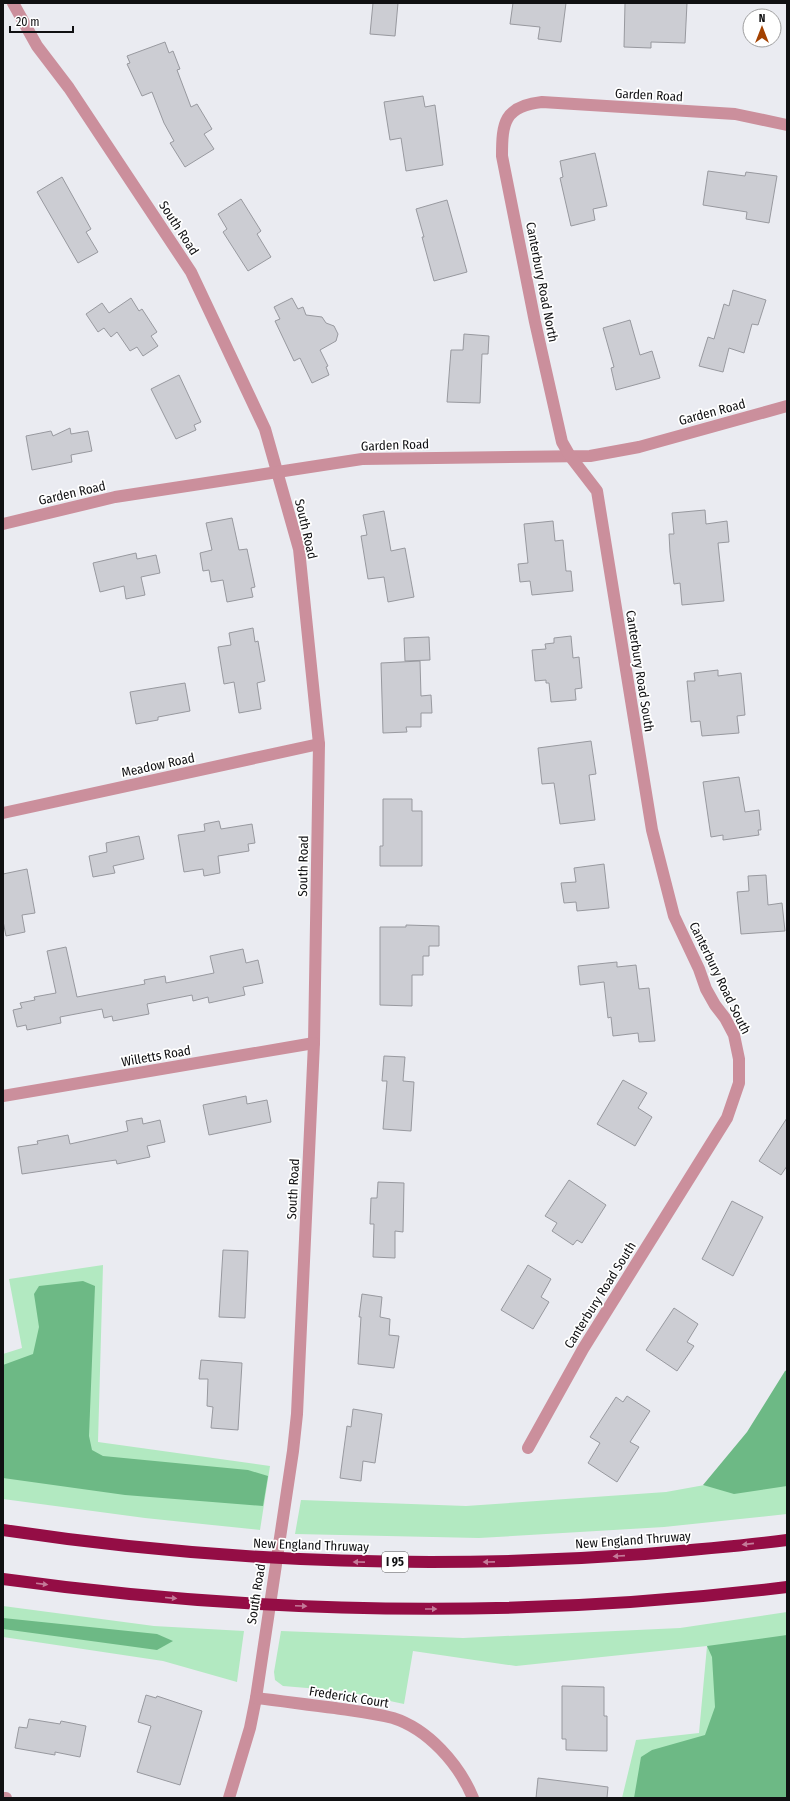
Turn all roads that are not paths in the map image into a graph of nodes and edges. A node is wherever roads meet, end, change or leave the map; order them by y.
1 (13, 3) edge
2 (511, 113) joint
3 (787, 125) edge
4 (787, 406) edge
5 (570, 456) junction
6 (277, 472) junction
7 (3, 524) edge
8 (320, 744) junction
9 (3, 813) edge
10 (314, 1043) junction
11 (3, 1096) edge
12 (528, 1448) dead end
13 (3, 1530) edge
14 (787, 1540) edge
15 (3, 1579) edge
16 (787, 1587) edge
17 (256, 1698) junction
18 (229, 1798) edge
19 (473, 1798) edge

1 - 6 street, South Road
2 - 3 street, Garden Road
2 - 5 street, Canterbury Road North
4 - 5 street, Garden Road
5 - 6 street, Garden Road
5 - 12 street, Canterbury Road South
6 - 7 street, Garden Road
6 - 8 street, South Road
8 - 9 street, Meadow Road
8 - 10 street, South Road
10 - 11 street, Willetts Road
10 - 17 street, South Road
14 -> 13 highway, New England Thruway / I 95
15 -> 16 highway
17 - 18 street, South Road
17 - 19 street, Frederick Court

